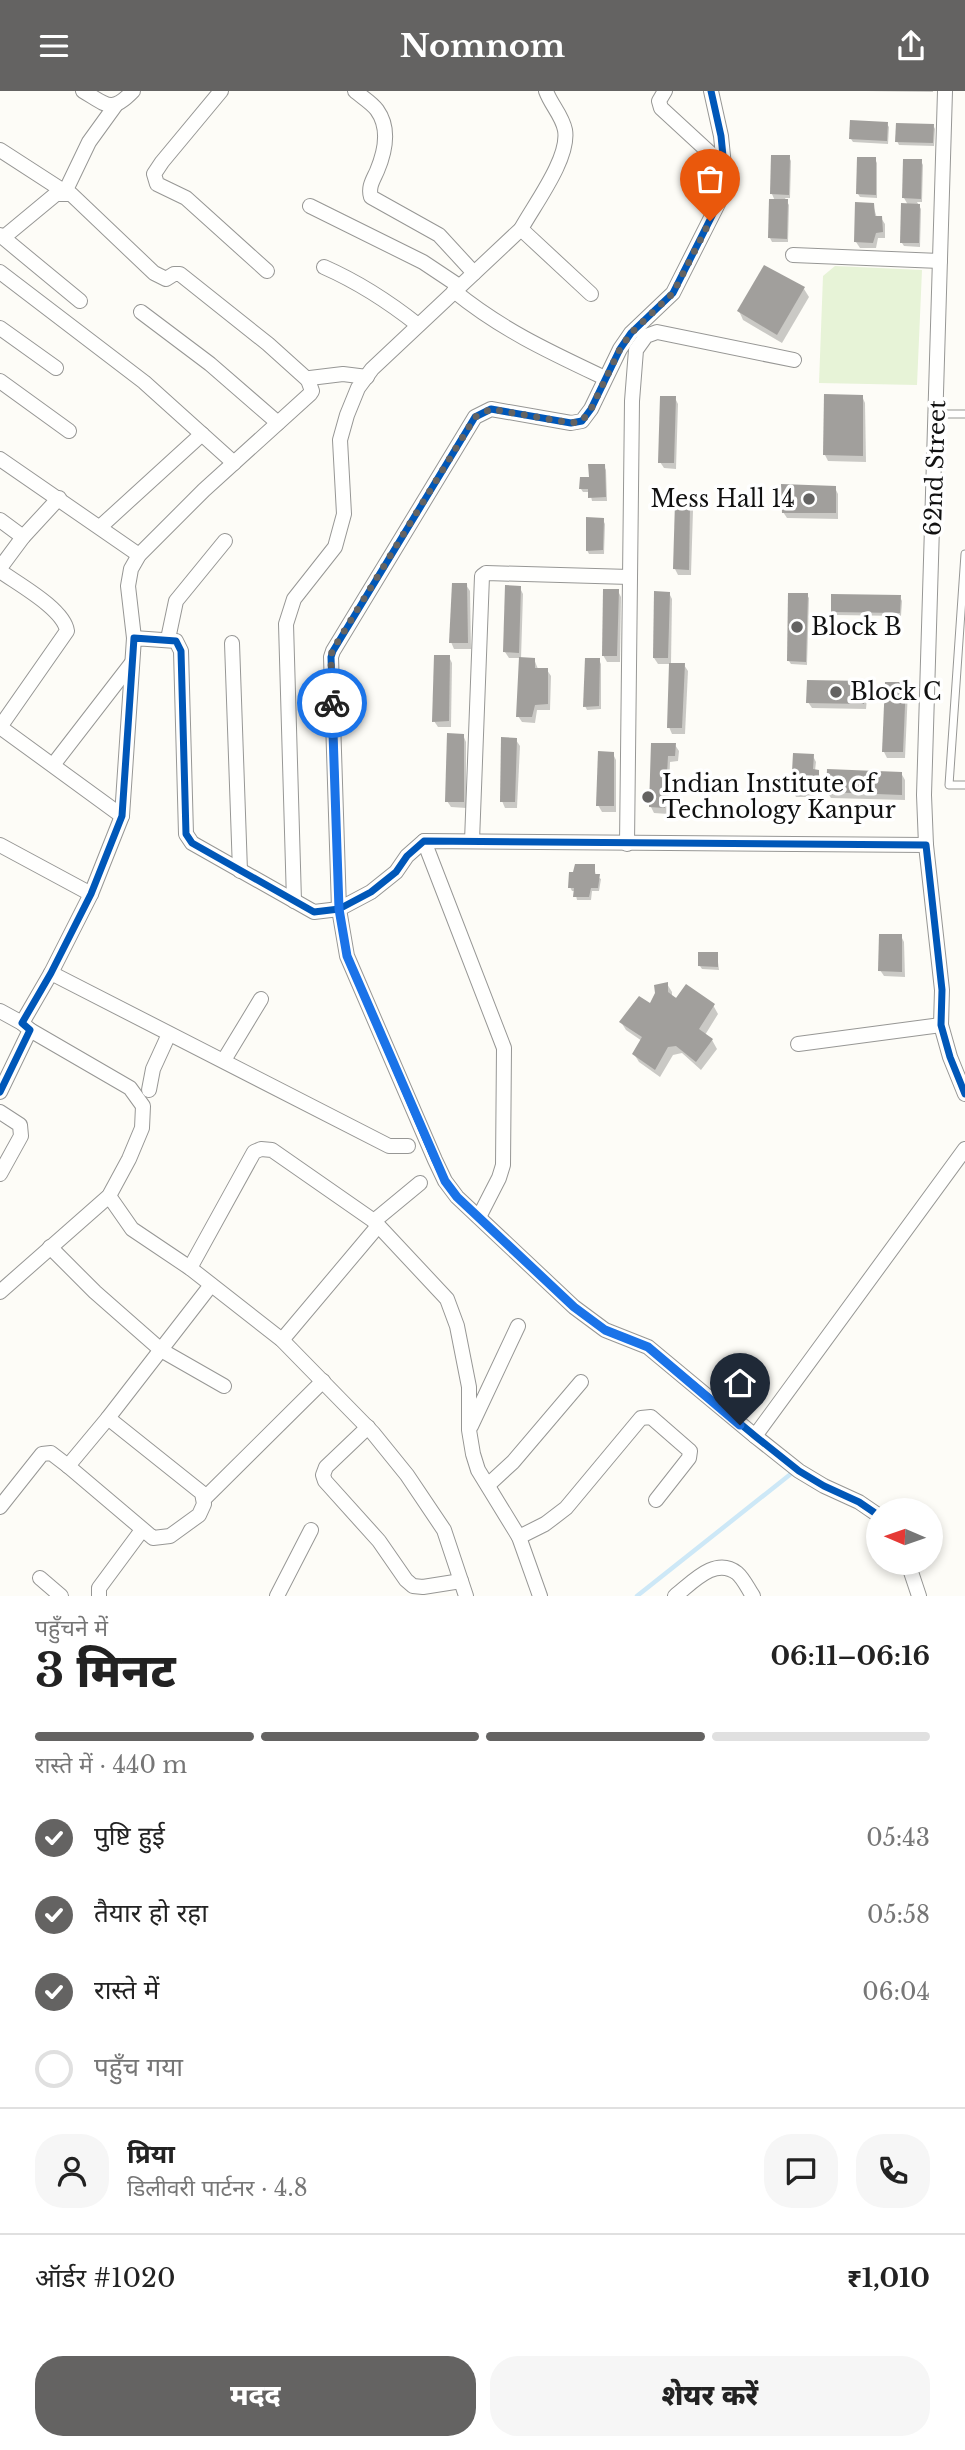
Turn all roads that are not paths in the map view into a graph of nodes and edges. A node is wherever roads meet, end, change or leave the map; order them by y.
1 (83, 91) edge
2 (133, 91) edge
3 (221, 91) edge
4 (355, 91) edge
5 (547, 91) edge
6 (665, 91) edge
7 (711, 91) edge
8 (945, 91) edge
9 (115, 106) junction
10 (0, 150) edge
11 (724, 166) junction
12 (65, 192) junction
13 (310, 206) dead end
14 (521, 229) junction
15 (2, 236) edge
16 (793, 255) dead end
17 (940, 261) junction
18 (324, 267) dead end
19 (0, 271) edge
20 (267, 271) dead end
21 (474, 272) junction
22 (457, 289) junction
23 (590, 294) dead end
24 (79, 301) dead end
25 (141, 312) dead end
26 (418, 325) junction
27 (0, 328) edge
28 (794, 360) dead end
29 (56, 368) dead end
30 (366, 377) junction
31 (606, 378) junction
32 (308, 380) junction
33 (0, 381) edge
34 (937, 414) junction
35 (965, 414) edge
36 (278, 423) junction
37 (69, 431) dead end
38 (202, 434) junction
39 (0, 459) edge
40 (234, 463) junction
41 (59, 498) junction
42 (0, 520) edge
43 (100, 527) junction
44 (23, 537) junction
45 (225, 541) dead end
46 (965, 554) edge
47 (139, 555) junction
48 (0, 570) edge
49 (630, 577) junction
50 (134, 638) junction
51 (168, 639) junction
52 (232, 643) dead end
53 (132, 663) junction
54 (0, 727) edge
55 (52, 765) junction
56 (965, 785) edge
57 (122, 815) junction
58 (424, 841) junction
59 (472, 841) junction
60 (627, 844) junction
61 (0, 845) edge
62 (926, 845) junction
63 (240, 871) junction
64 (91, 894) junction
65 (294, 901) junction
66 (339, 909) junction
67 (51, 973) junction
68 (261, 999) dead end
69 (0, 1011) edge
70 (941, 1025) junction
71 (26, 1027) junction
72 (169, 1034) junction
73 (798, 1044) dead end
74 (225, 1060) junction
75 (149, 1090) dead end
76 (0, 1092) edge
77 (965, 1094) edge
78 (0, 1112) edge
79 (408, 1146) dead end
80 (965, 1149) edge
81 (0, 1174) edge
82 (420, 1183) dead end
83 (109, 1196) junction
84 (479, 1217) junction
85 (376, 1224) junction
86 (50, 1247) junction
87 (190, 1268) junction
88 (211, 1285) junction
89 (0, 1292) edge
90 (518, 1325) dead end
91 (282, 1340) junction
92 (161, 1350) junction
93 (323, 1381) junction
94 (580, 1382) dead end
95 (224, 1386) dead end
96 (108, 1418) junction
97 (368, 1427) junction
98 (469, 1430) junction
99 (755, 1437) junction
100 (68, 1466) junction
101 (488, 1485) junction
102 (204, 1499) junction
103 (656, 1500) dead end
104 (0, 1507) edge
105 (866, 1507) edge
106 (142, 1530) junction
107 (311, 1530) dead end
108 (519, 1537) junction
109 (912, 1575) edge
110 (40, 1578) dead end
111 (461, 1581) junction
112 (61, 1596) edge
113 (99, 1596) edge
114 (277, 1596) edge
115 (466, 1596) edge
116 (540, 1596) edge
117 (676, 1596) edge
118 (753, 1596) edge
119 (919, 1596) edge

1 - 9 street
2 - 9 street
3 - 20 street
4 - 21 street
5 - 14 street
6 - 11 street
7 - 11 street
8 - 17 street, 62nd Street
9 - 12 street
10 - 12 street
11 - 31 street
12 - 15 street
12 - 32 street
13 - 22 street
14 - 21 street
14 - 23 street
15 - 24 street
16 - 17 street
17 - 34 street, 62nd Street
18 - 26 street
19 - 38 street
21 - 22 street
22 - 26 street
22 - 31 street
25 - 36 street
26 - 30 street
27 - 29 street
28 - 49 street
30 - 32 street
30 - 65 street
31 - 66 street
32 - 36 street
33 - 37 street
34 - 35 lane
34 - 62 street, 62nd Street
36 - 40 street
38 - 40 street
38 - 43 street
39 - 41 street
40 - 47 street
41 - 43 street
41 - 44 street
42 - 44 street
43 - 47 street
44 - 48 street
45 - 51 street
46 - 56 lane
47 - 50 street
48 - 54 street
49 - 59 street
49 - 60 street
50 - 51 street
50 - 53 street
51 - 63 street
52 - 63 street
53 - 55 street
53 - 57 street
54 - 55 street
55 - 57 street
57 - 64 street
58 - 59 street
58 - 66 street
58 - 84 street
59 - 60 street
60 - 62 street
61 - 64 street
62 - 70 street, 62nd Street
63 - 65 street
64 - 67 street
65 - 66 street
66 - 84 street
67 - 71 street
67 - 72 street
68 - 74 street
69 - 71 street
70 - 73 street
70 - 77 street, 62nd Street
71 - 76 street
71 - 83 street
72 - 74 street
72 - 75 street
74 - 79 street
78 - 81 street
80 - 99 street
82 - 85 street
83 - 86 street
83 - 87 street
84 - 99 street
85 - 87 street
85 - 91 street
85 - 98 street
86 - 89 street
86 - 92 street
87 - 88 street
88 - 91 street
88 - 92 street
90 - 98 street
91 - 93 street
92 - 95 street
92 - 96 street
93 - 97 street
93 - 102 street
94 - 101 street
96 - 100 street
96 - 102 street
97 - 111 street
97 - 111 street
98 - 101 street
99 - 105 street
100 - 104 street
100 - 106 street
101 - 108 street
102 - 106 street
103 - 108 street
106 - 113 street
107 - 114 street
108 - 116 street
109 - 119 street
110 - 112 street
111 - 115 street
117 - 118 street

